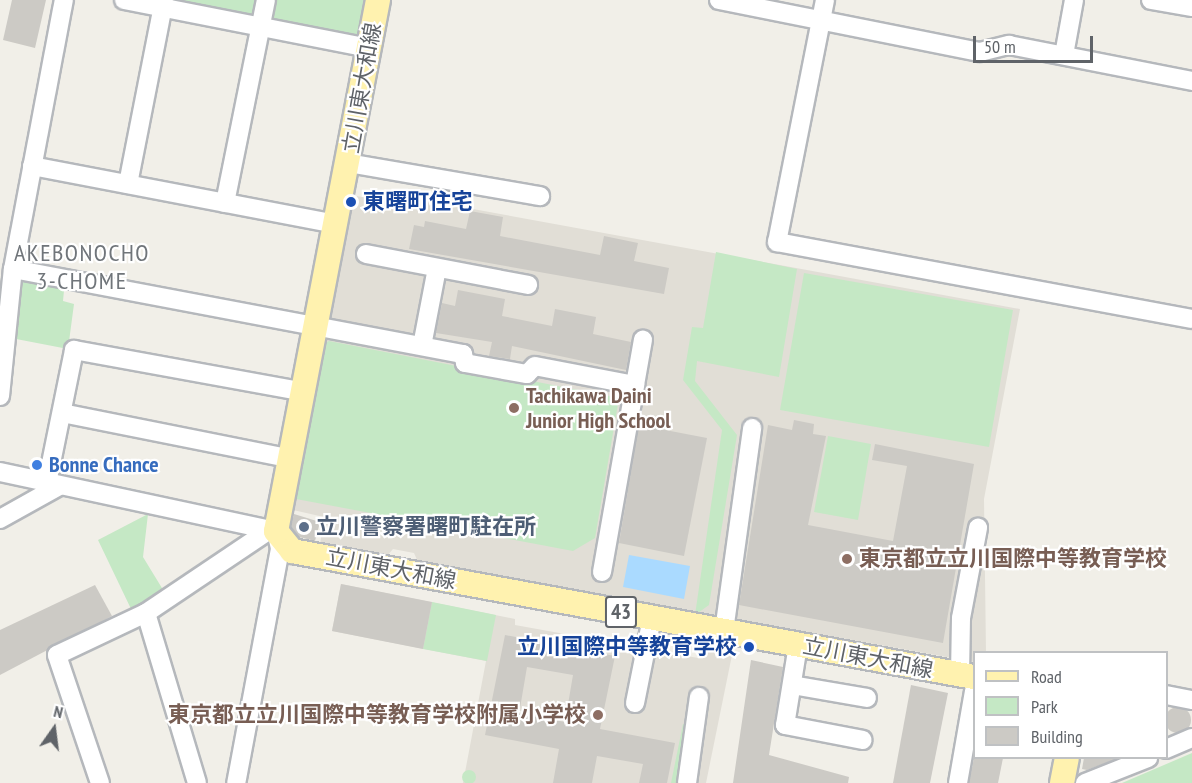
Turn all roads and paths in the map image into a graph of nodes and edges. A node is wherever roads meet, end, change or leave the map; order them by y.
1 (64, 0) edge
2 (124, 0) edge
3 (266, 0) edge
4 (378, 0) edge
5 (720, 0) edge
6 (825, 0) edge
7 (1074, 0) edge
8 (1151, 0) edge
9 (164, 4) edge
10 (1192, 7) edge
11 (821, 20) junction
12 (261, 27) junction
13 (368, 48) junction
14 (1064, 55) junction
15 (1192, 81) edge
16 (348, 163) junction
17 (32, 166) junction
18 (128, 184) junction
19 (540, 196) dead end
20 (225, 203) junction
21 (337, 224) junction
22 (366, 254) dead end
23 (437, 268) junction
24 (13, 269) junction
25 (528, 285) dead end
26 (1192, 319) edge
27 (319, 324) junction
28 (5, 340) edge
29 (643, 340) dead end
30 (422, 346) junction
31 (635, 385) junction
32 (305, 392) junction
33 (0, 396) edge
34 (62, 413) junction
35 (752, 428) dead end
36 (292, 459) junction
37 (0, 472) edge
38 (53, 485) junction
39 (0, 519) edge
40 (978, 528) dead end
41 (273, 530) junction
42 (602, 572) dead end
43 (146, 613) junction
44 (652, 618) junction
45 (724, 631) junction
46 (798, 645) junction
47 (970, 681) edge
48 (792, 685) junction
49 (1168, 695) edge
50 (699, 697) dead end
51 (867, 698) dead end
52 (1192, 700) edge
53 (635, 703) dead end
54 (1192, 738) edge
55 (863, 740) dead end
56 (1168, 749) edge
57 (1067, 759) edge
58 (1145, 759) edge
59 (100, 783) edge
60 (196, 783) edge
61 (236, 783) edge
62 (687, 783) edge
63 (958, 783) edge
64 (1062, 783) edge
65 (1085, 783) edge

1 - 17 street
2 - 9 street
3 - 12 street
4 - 13 main road, 立川東大和線
5 - 11 street
6 - 11 street
7 - 14 street
8 - 10 street
9 - 12 street
9 - 18 street
11 - 14 street
11 - 26 street
12 - 13 street
12 - 20 street
13 - 16 main road, 立川東大和線
14 - 15 street
16 - 19 street
16 - 21 main road, 立川東大和線
17 - 18 street
17 - 24 street
18 - 20 street
20 - 21 street
21 - 27 main road, 立川東大和線
22 - 23 street
23 - 25 street
23 - 30 street
24 - 27 street
24 - 28 street
27 - 30 street
27 - 32 main road, 立川東大和線
28 - 33 street
29 - 31 street
30 - 31 street
31 - 42 street
32 - 34 street
32 - 36 main road, 立川東大和線
34 - 36 street
34 - 38 street
35 - 45 street
36 - 41 main road, 立川東大和線
37 - 38 street
38 - 39 street
38 - 41 street
40 - 47 street
41 - 43 street
41 - 44 main road, 立川東大和線 / 43
41 - 61 street
43 - 59 street
43 - 60 street
44 - 45 main road, 立川東大和線 / 43
44 - 53 street
45 - 46 main road, 立川東大和線 / 43
46 - 47 main road, 立川東大和線 / 43
46 - 48 street
47 - 63 street
48 - 51 street
48 - 55 street
49 - 52 street
50 - 62 street
54 - 56 street
57 - 64 main road
58 - 65 street

